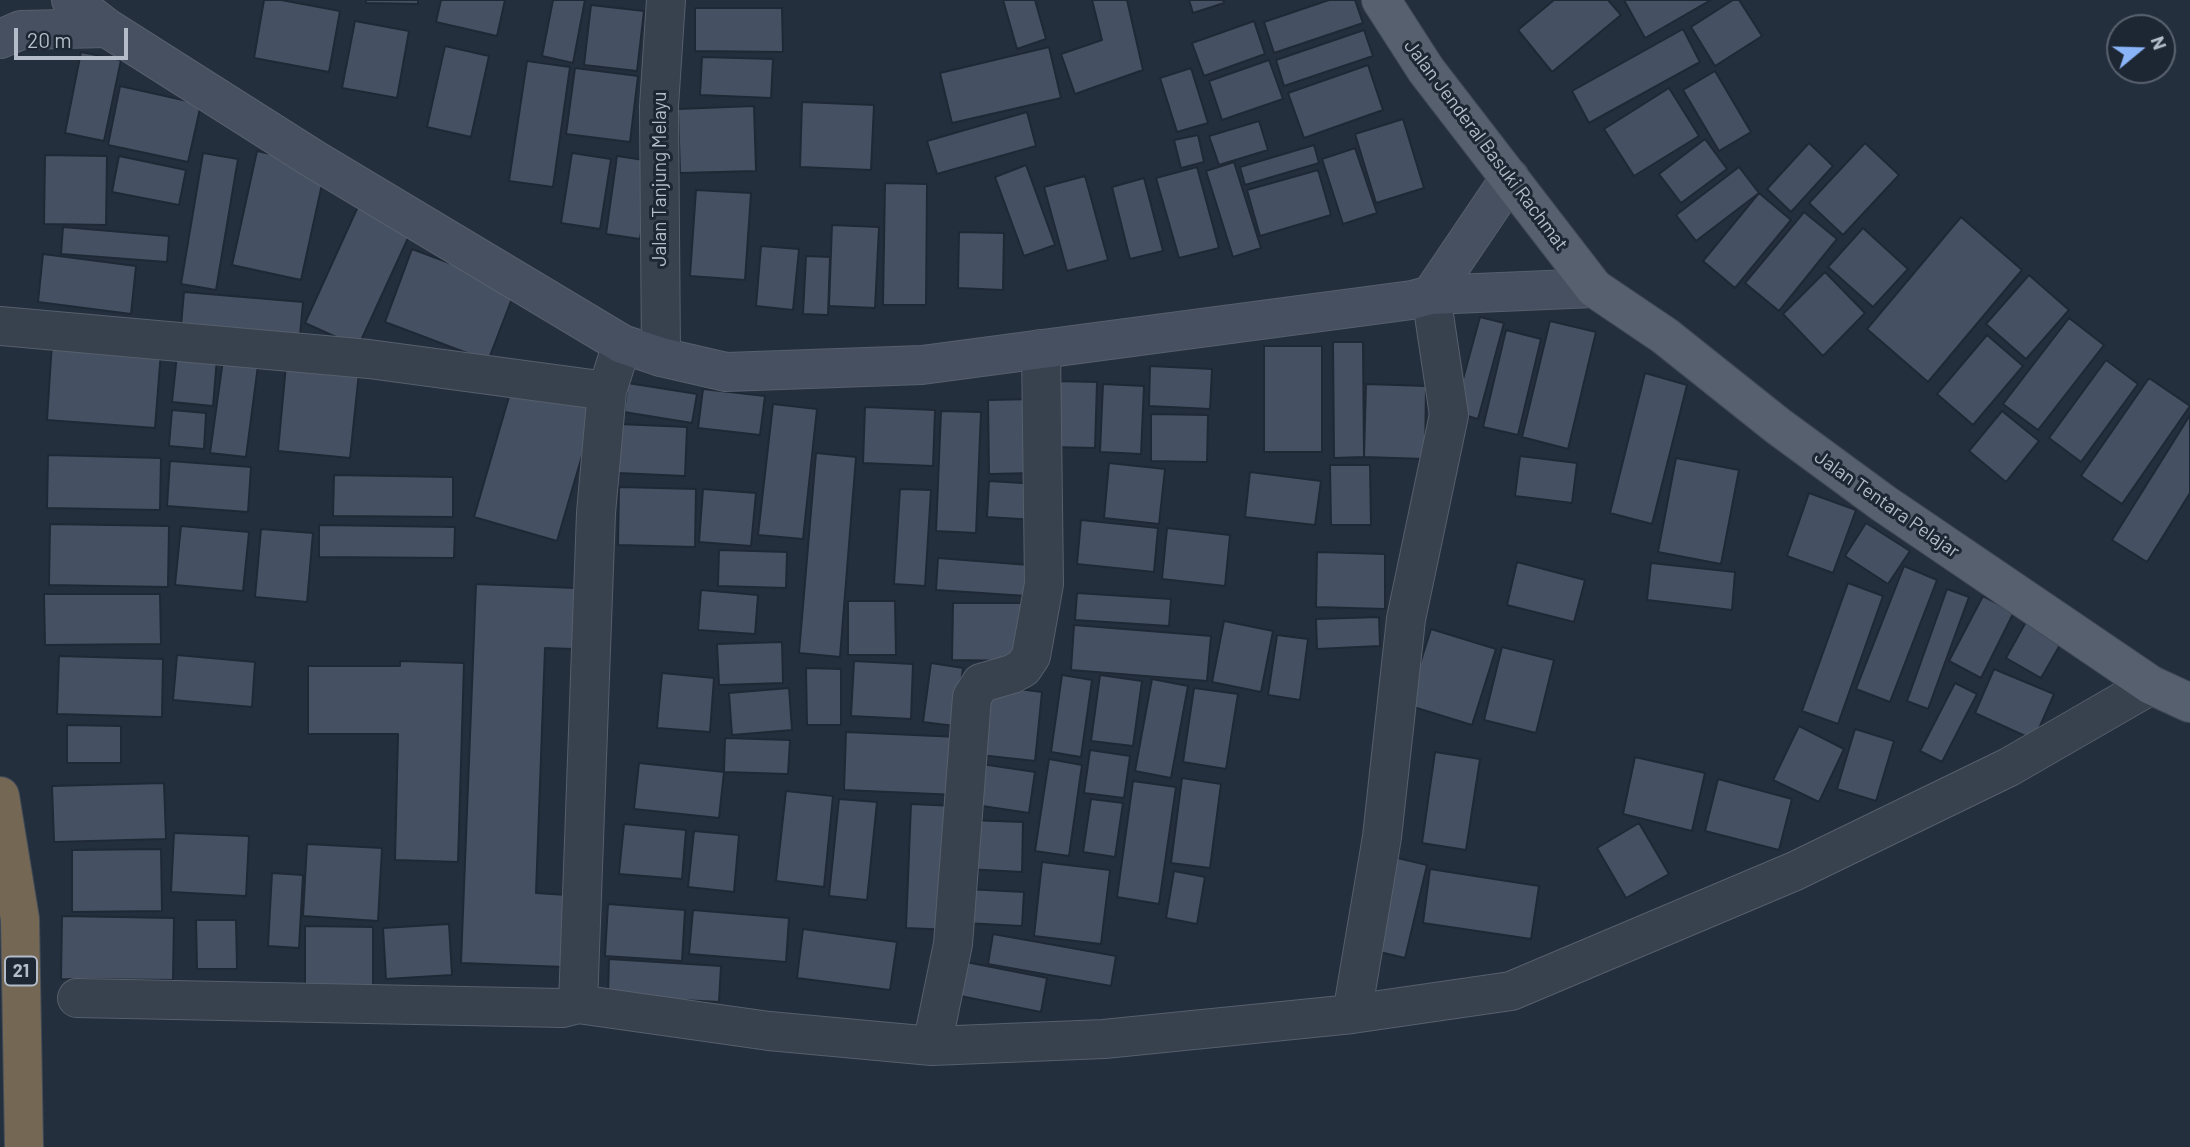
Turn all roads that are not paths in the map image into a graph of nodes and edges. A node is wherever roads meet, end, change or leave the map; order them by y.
1 (71, 0) edge
2 (666, 0) edge
3 (1381, 0) edge
4 (107, 28) junction
5 (0, 39) edge
6 (1510, 178) junction
7 (1594, 288) junction
8 (1431, 295) junction
9 (0, 326) edge
10 (622, 344) junction
11 (1041, 349) junction
12 (661, 358) junction
13 (607, 391) junction
14 (2151, 685) junction
15 (2190, 703) edge
16 (0, 796) edge
17 (77, 998) dead end
18 (578, 1004) junction
19 (1352, 1014) junction
20 (932, 1046) junction
21 (24, 1147) edge

1 - 4 street
2 - 12 street, Jalan Tanjung Melayu
3 - 6 main road, Jalan Jenderal Basuki Rachmat
4 - 5 street
4 - 10 street
6 - 7 main road, Jalan Jenderal Basuki Rachmat
6 - 8 street
7 - 8 street
7 - 14 main road, Jalan Tentara Pelajar
8 - 11 street
8 - 19 street
9 - 13 street
10 - 12 street
10 - 13 street
11 - 12 street
11 - 20 street
13 - 18 street
14 - 15 main road, Jalan Tentara Pelajar
14 - 19 street
16 - 21 highway, 21
17 - 18 street
18 - 20 street
19 - 20 street

